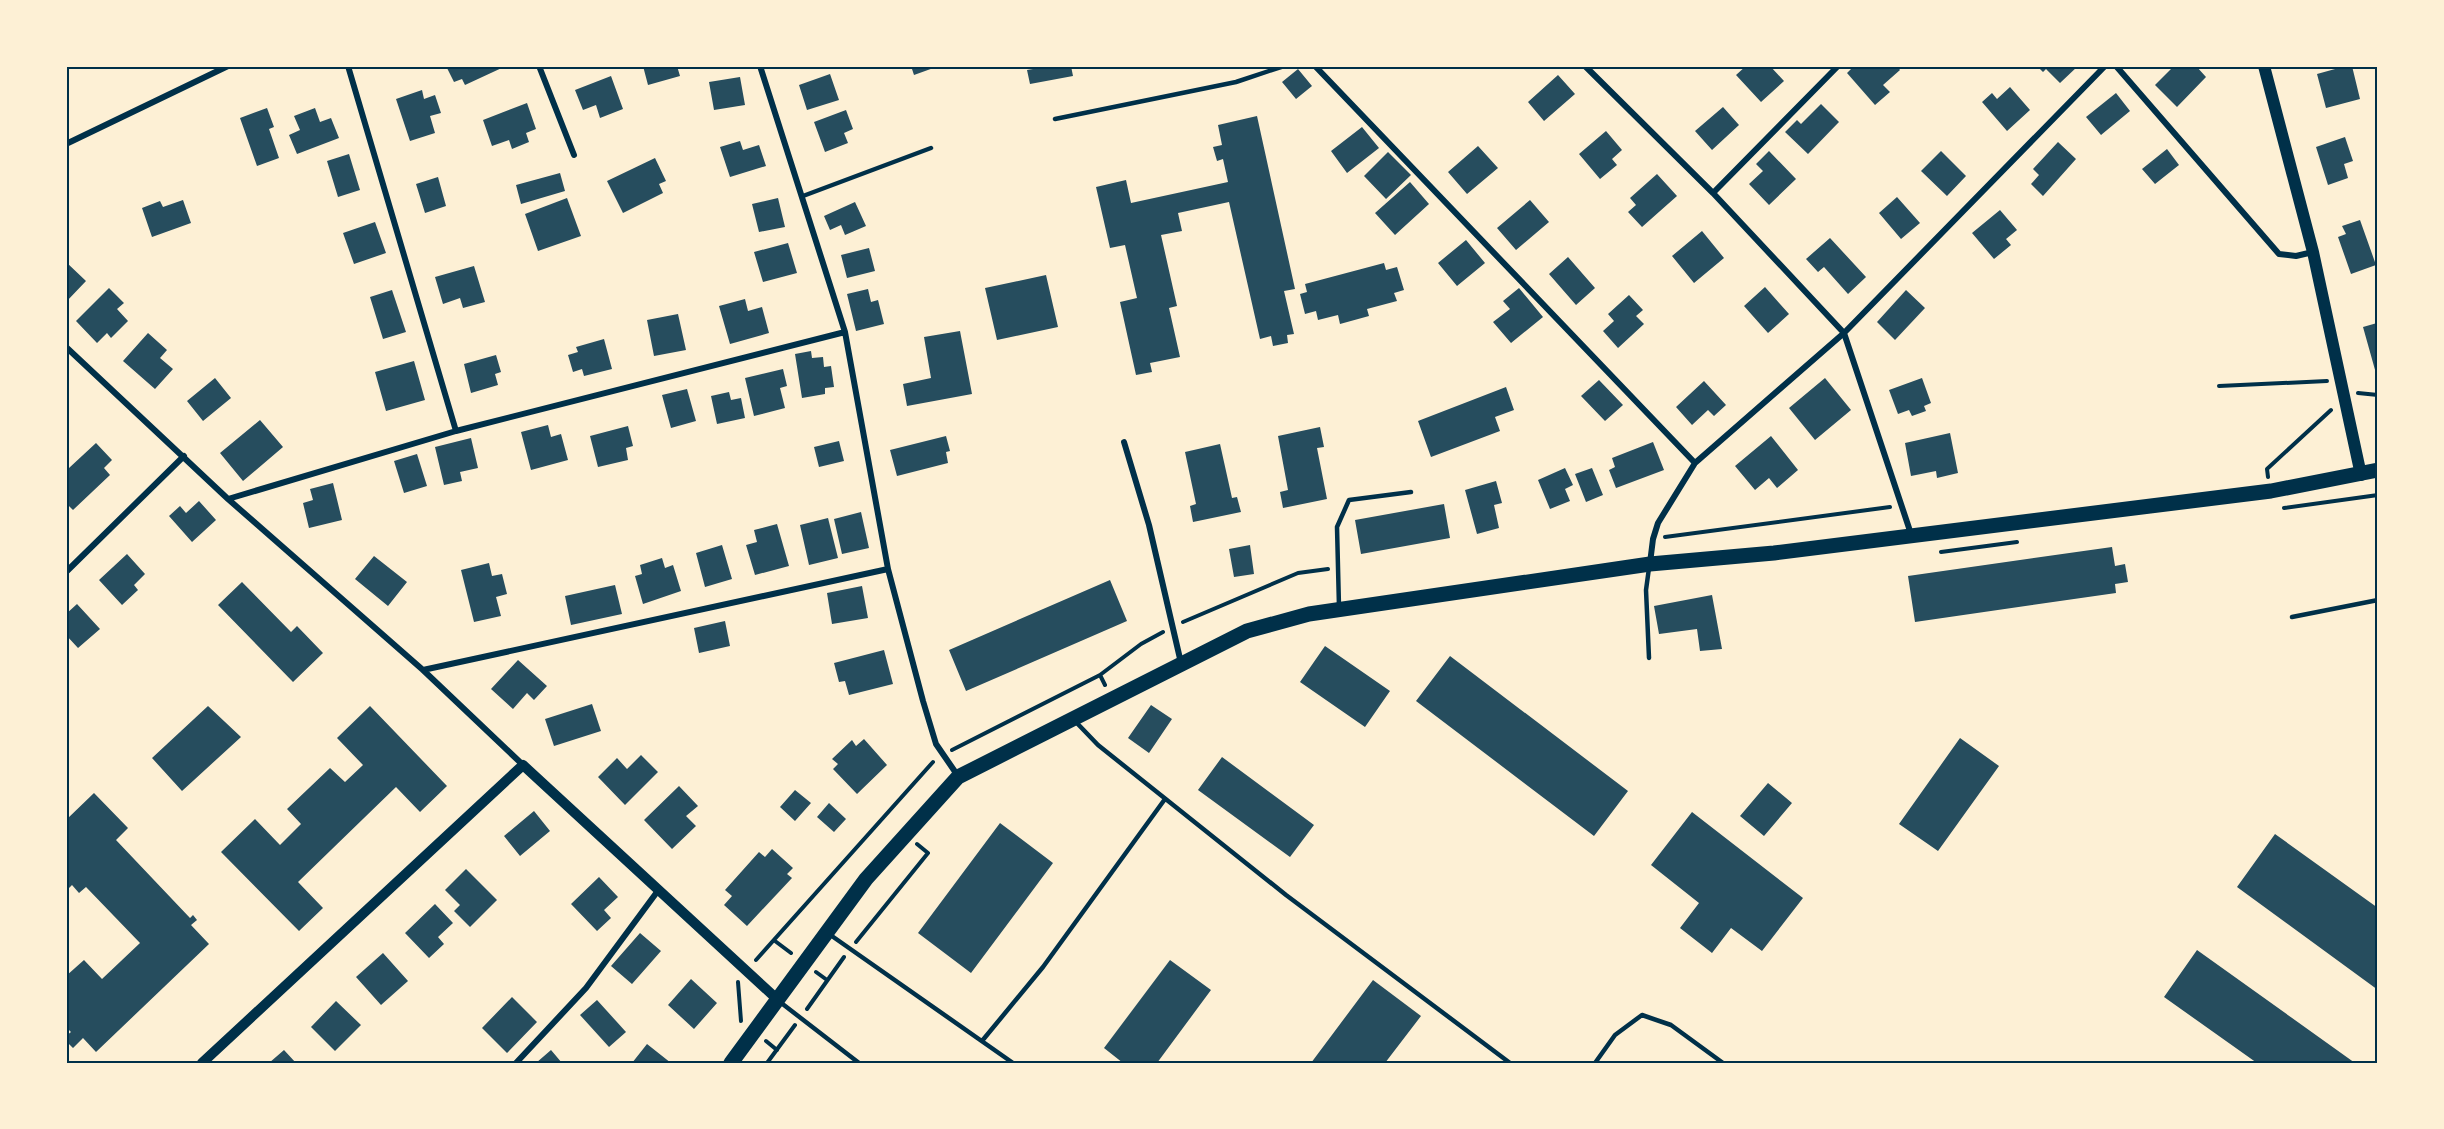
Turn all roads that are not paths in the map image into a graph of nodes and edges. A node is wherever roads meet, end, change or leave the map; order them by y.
1 (228, 66) edge
2 (348, 66) edge
3 (539, 66) edge
4 (760, 66) edge
5 (1284, 66) edge
6 (1315, 66) edge
7 (1584, 66) edge
8 (1838, 66) edge
9 (2106, 66) edge
10 (2116, 66) edge
11 (2264, 66) edge
12 (1055, 119) dead end
13 (66, 144) edge
14 (931, 148) dead end
15 (574, 155) dead end
16 (1713, 193) junction
17 (803, 196) junction
18 (2313, 252) junction
19 (845, 332) junction
20 (1844, 333) junction
21 (66, 347) edge
22 (456, 431) junction
23 (1124, 442) dead end
24 (184, 456) junction
25 (1695, 463) junction
26 (2378, 470) edge
27 (2361, 475) junction
28 (1411, 492) dead end
29 (228, 499) junction
30 (1911, 534) junction
31 (1650, 564) junction
32 (888, 569) junction
33 (66, 572) edge
34 (2378, 600) edge
35 (1339, 610) junction
36 (2292, 617) dead end
37 (1649, 658) dead end
38 (1181, 664) junction
39 (423, 670) junction
40 (1072, 718) junction
41 (523, 765) junction
42 (958, 777) junction
43 (1165, 799) junction
44 (657, 892) junction
45 (827, 932) junction
46 (778, 1000) junction
47 (982, 1041) junction
48 (202, 1063) edge
49 (516, 1063) edge
50 (731, 1063) edge
51 (859, 1063) edge
52 (1013, 1063) edge
53 (1510, 1063) edge
54 (1595, 1063) edge
55 (1723, 1063) edge

1 - 13 street
2 - 22 street
3 - 15 street
4 - 17 street
5 - 12 lane
6 - 25 street
7 - 16 street
8 - 16 street
9 - 20 street
10 - 18 street
11 - 18 main road
14 - 17 lane
16 - 20 street
17 - 19 street
18 - 27 main road
19 - 22 street
19 - 32 street
20 - 25 street
20 - 30 street
21 - 24 street
22 - 29 street
23 - 38 street
24 - 29 street
24 - 33 street
25 - 31 street
26 - 27 main road
27 - 30 main road
28 - 35 lane
29 - 39 street
30 - 31 main road
31 - 35 main road
31 - 37 lane
32 - 39 street
32 - 42 street
34 - 36 lane
35 - 38 main road
38 - 40 main road
39 - 41 street
40 - 42 main road
40 - 43 lane
41 - 44 street
41 - 48 street
42 - 45 main road
43 - 47 lane
43 - 53 lane
44 - 46 street
44 - 49 street
45 - 46 main road
45 - 47 lane
46 - 50 main road
46 - 51 lane
47 - 52 lane
54 - 55 lane

